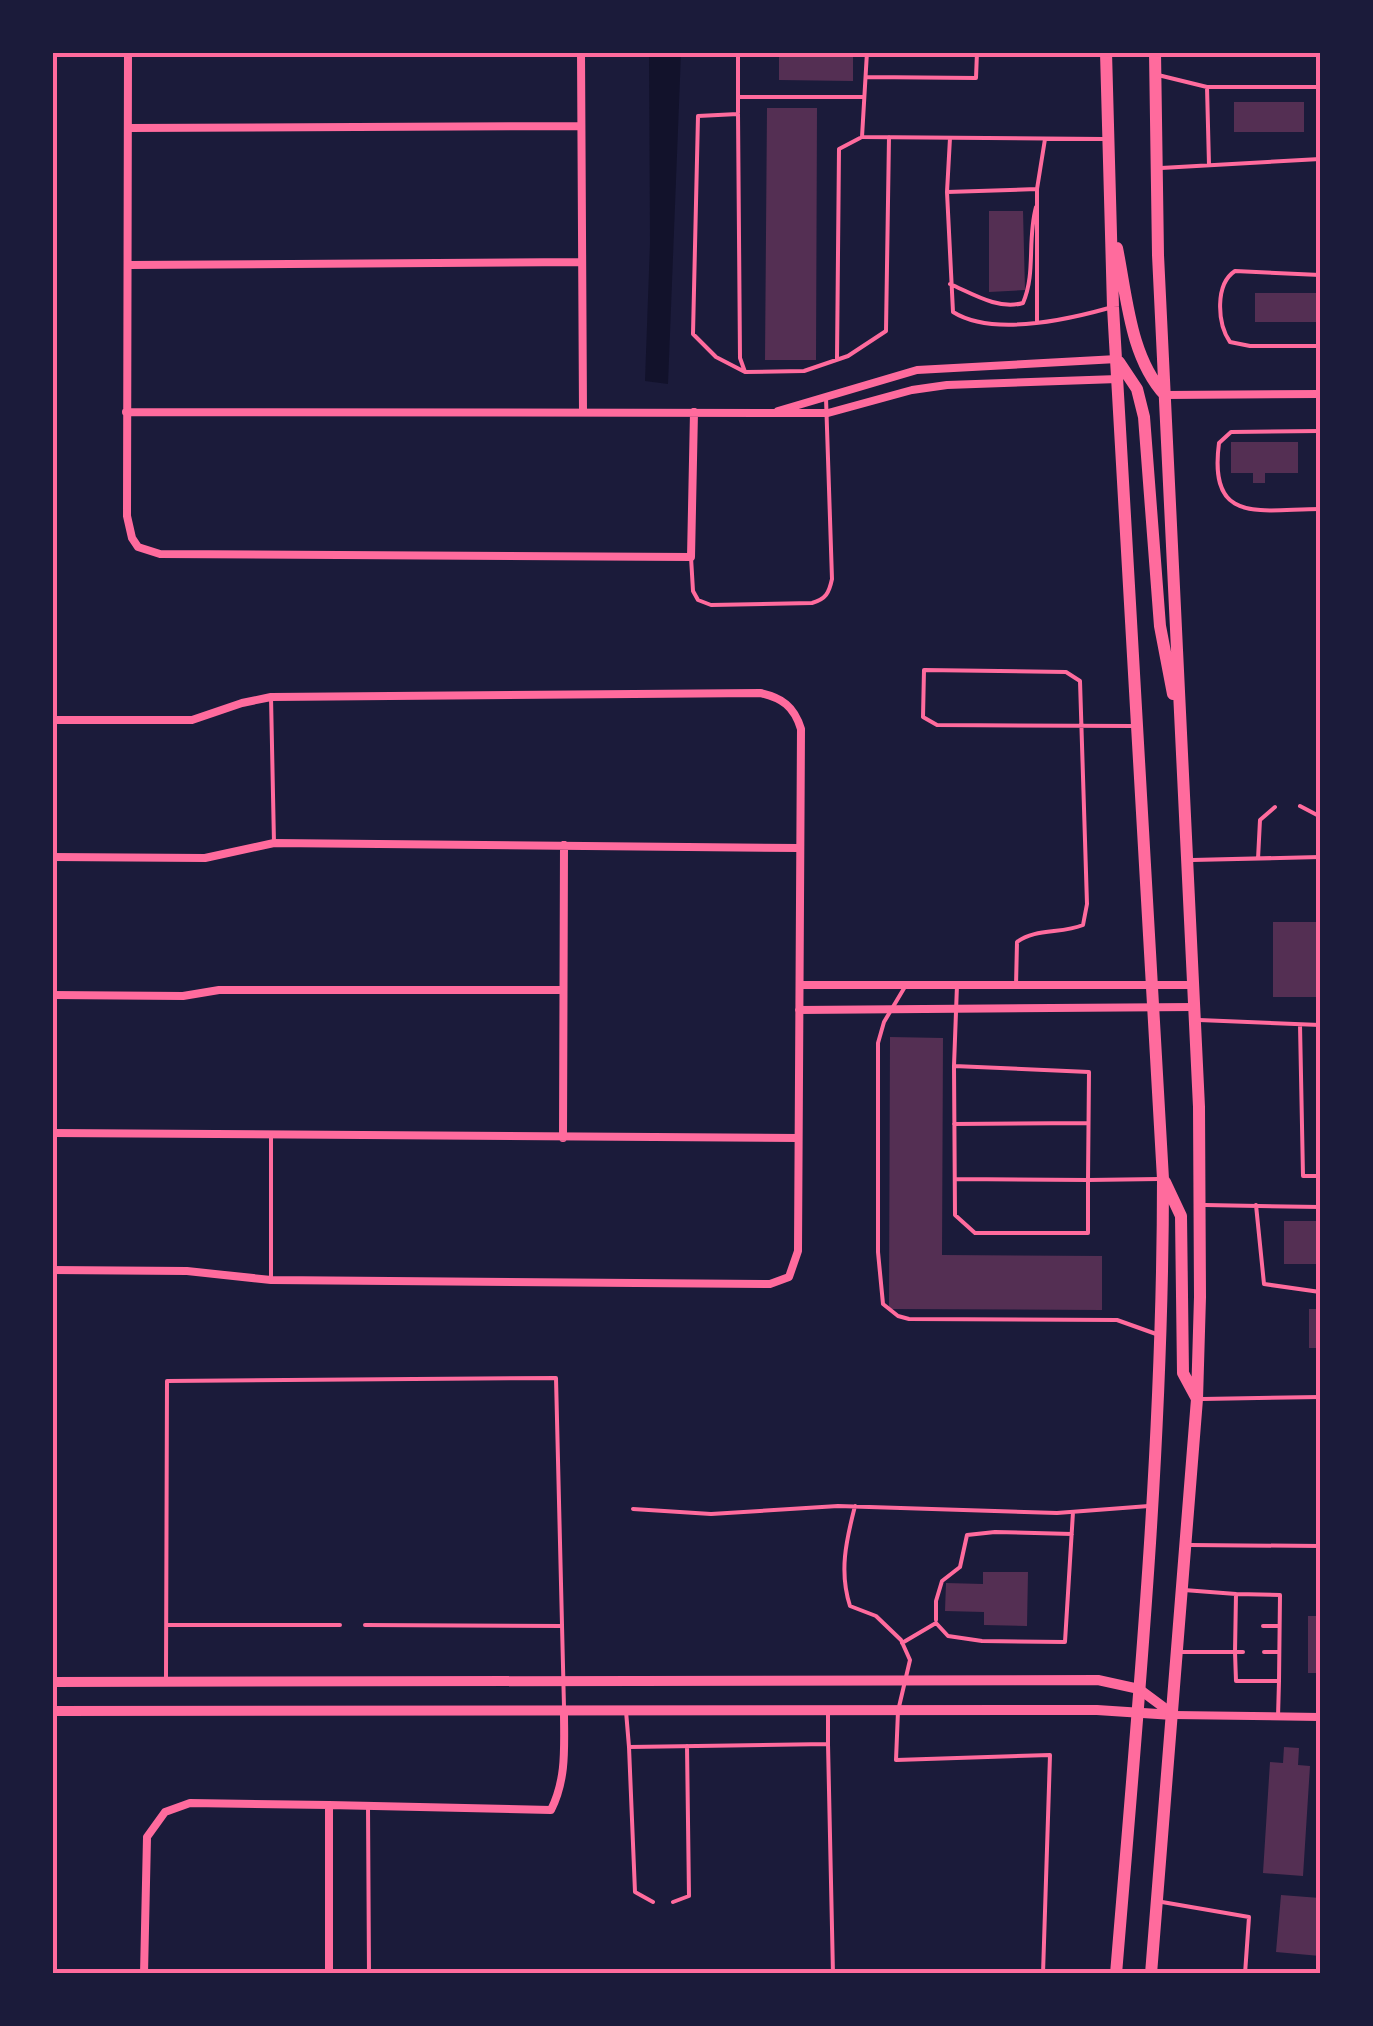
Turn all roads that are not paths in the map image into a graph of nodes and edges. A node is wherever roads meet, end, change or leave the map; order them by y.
1 (128, 52) edge
2 (581, 52) edge
3 (738, 52) edge
4 (867, 52) edge
5 (977, 52) edge
6 (1106, 52) edge
7 (1155, 52) edge
8 (1155, 75) junction
9 (867, 77) junction
10 (1320, 87) edge
11 (1208, 88) junction
12 (864, 96) junction
13 (738, 97) junction
14 (738, 114) junction
15 (580, 126) junction
16 (128, 128) junction
17 (862, 137) junction
18 (889, 137) junction
19 (950, 138) junction
20 (1045, 139) junction
21 (1107, 139) junction
22 (1320, 159) edge
23 (1209, 166) junction
24 (1156, 168) junction
25 (1037, 188) junction
26 (947, 192) junction
27 (1038, 201) junction
28 (1109, 211) junction
29 (580, 262) junction
30 (128, 265) junction
31 (1320, 275) edge
32 (950, 284) junction
33 (1113, 307) junction
34 (1037, 321) junction
35 (1320, 346) edge
36 (837, 359) junction
37 (1117, 359) junction
38 (745, 372) junction
39 (1118, 378) junction
40 (1320, 394) edge
41 (1165, 395) junction
42 (826, 398) junction
43 (126, 412) junction
44 (583, 412) junction
45 (694, 412) junction
46 (828, 413) junction
47 (764, 414) junction
48 (1320, 431) edge
49 (1320, 509) edge
50 (691, 557) junction
51 (272, 698) junction
52 (52, 720) edge
53 (1080, 726) junction
54 (1139, 726) junction
55 (1182, 735) junction
56 (1300, 806) dead end
57 (1275, 807) dead end
58 (1320, 823) edge
59 (274, 843) junction
60 (564, 845) junction
61 (799, 848) junction
62 (52, 857) edge
63 (1320, 857) edge
64 (1258, 858) junction
65 (1187, 860) junction
66 (800, 985) junction
67 (1193, 985) junction
68 (906, 986) junction
69 (957, 986) junction
70 (1016, 986) junction
71 (1154, 986) junction
72 (563, 990) junction
73 (52, 996) edge
74 (1155, 1007) junction
75 (958, 1008) junction
76 (894, 1009) junction
77 (799, 1010) junction
78 (1194, 1014) junction
79 (1300, 1024) junction
80 (1320, 1026) edge
81 (954, 1066) junction
82 (1088, 1122) junction
83 (954, 1124) junction
84 (52, 1133) edge
85 (272, 1135) junction
86 (563, 1138) junction
87 (798, 1138) junction
88 (1320, 1176) edge
89 (955, 1179) junction
90 (1163, 1179) junction
91 (1088, 1180) junction
92 (1200, 1205) junction
93 (1256, 1205) junction
94 (1320, 1207) edge
95 (52, 1270) edge
96 (271, 1280) junction
97 (1320, 1292) edge
98 (1162, 1336) junction
99 (1320, 1397) edge
100 (1197, 1399) junction
101 (855, 1506) junction
102 (1153, 1506) junction
103 (633, 1509) dead end
104 (1073, 1512) junction
105 (1072, 1534) junction
106 (1187, 1545) junction
107 (1320, 1546) edge
108 (1184, 1590) junction
109 (1236, 1594) junction
110 (936, 1622) junction
111 (340, 1625) dead end
112 (365, 1625) dead end
113 (166, 1626) junction
114 (562, 1626) junction
115 (1264, 1626) dead end
116 (1280, 1626) junction
117 (902, 1642) junction
118 (1178, 1652) junction
119 (1236, 1652) junction
120 (1243, 1652) dead end
121 (1264, 1652) dead end
122 (1279, 1652) junction
123 (907, 1681) junction
124 (1279, 1681) junction
125 (52, 1682) edge
126 (166, 1682) junction
127 (564, 1683) junction
128 (1140, 1688) junction
129 (564, 1711) junction
130 (626, 1711) junction
131 (898, 1711) junction
132 (52, 1712) edge
133 (828, 1712) junction
134 (1137, 1714) junction
135 (1174, 1715) junction
136 (1278, 1717) junction
137 (1320, 1717) edge
138 (828, 1744) junction
139 (629, 1746) junction
140 (687, 1746) junction
141 (329, 1806) junction
142 (368, 1806) junction
143 (52, 1827) edge
144 (52, 1895) edge
145 (654, 1902) dead end
146 (674, 1902) dead end
147 (1158, 1902) junction
148 (144, 1974) edge
149 (329, 1974) edge
150 (369, 1974) edge
151 (833, 1974) edge
152 (1043, 1974) edge
153 (1116, 1974) edge
154 (1152, 1974) edge
155 (1245, 1974) edge

1 - 16 street
2 - 15 street
3 - 13 lane
4 - 9 lane
5 - 9 lane
6 - 21 main road
7 - 8 main road
8 - 11 lane
8 - 24 main road
9 - 12 lane
10 - 11 lane
11 - 23 lane
12 - 13 lane
12 - 17 lane
13 - 14 lane
14 - 38 lane
14 - 38 lane
15 - 16 street
15 - 29 street
16 - 30 street
17 - 18 lane
17 - 36 lane
18 - 19 lane
18 - 36 lane
19 - 20 lane
19 - 26 lane
20 - 21 lane
20 - 25 lane
21 - 28 main road
22 - 23 lane
23 - 24 lane
24 - 41 main road
25 - 26 lane
25 - 27 lane
26 - 32 lane
27 - 32 lane
27 - 34 lane
28 - 33 main road
28 - 41 main road
29 - 30 street
29 - 44 street
30 - 43 street
31 - 35 lane
32 - 34 lane
33 - 34 lane
33 - 37 main road
36 - 38 lane
37 - 39 main road
37 - 42 street
37 - 55 main road
39 - 46 street
39 - 54 main road
40 - 41 street
41 - 55 main road
42 - 46 lane
42 - 47 street
43 - 44 street
43 - 50 street
44 - 45 street
45 - 47 street
45 - 50 street
46 - 47 street
46 - 50 lane
48 - 49 lane
51 - 52 street
51 - 59 lane
51 - 61 street
53 - 53 lane
53 - 54 lane
53 - 70 lane
54 - 71 main road
55 - 65 main road
56 - 58 lane
57 - 64 lane
59 - 60 street
59 - 62 street
60 - 61 street
60 - 72 street
61 - 66 street
63 - 64 lane
64 - 65 lane
65 - 67 main road
66 - 68 street
66 - 77 street
67 - 71 street
67 - 78 main road
68 - 69 street
68 - 76 lane
69 - 70 street
69 - 75 lane
70 - 71 street
71 - 74 main road
72 - 73 street
72 - 86 street
74 - 75 street
74 - 78 street
74 - 90 main road
75 - 76 street
75 - 81 lane
76 - 77 street
76 - 98 lane
77 - 87 street
78 - 79 lane
78 - 92 main road
79 - 80 lane
79 - 88 lane
81 - 82 lane
81 - 83 lane
82 - 83 lane
82 - 91 lane
83 - 89 lane
84 - 85 street
85 - 86 street
85 - 96 lane
86 - 87 street
87 - 96 street
89 - 91 lane
89 - 91 lane
90 - 91 lane
90 - 98 main road
90 - 100 main road
92 - 93 lane
92 - 100 main road
93 - 94 lane
93 - 97 lane
95 - 96 street
98 - 102 main road
99 - 100 lane
100 - 106 main road
101 - 103 lane
101 - 104 lane
101 - 117 lane
102 - 104 lane
102 - 128 main road
104 - 105 lane
105 - 110 lane
105 - 110 lane
106 - 107 lane
106 - 108 main road
108 - 109 lane
108 - 118 main road
109 - 116 lane
109 - 119 lane
110 - 117 lane
111 - 113 lane
112 - 114 lane
113 - 114 lane
113 - 126 lane
114 - 127 lane
115 - 116 lane
116 - 122 lane
117 - 123 lane
118 - 119 lane
118 - 135 main road
119 - 120 lane
119 - 124 lane
121 - 122 lane
122 - 124 lane
123 - 127 street
123 - 128 street
123 - 131 lane
124 - 136 lane
125 - 126 street
126 - 127 street
127 - 129 lane
128 - 134 main road
128 - 135 street
129 - 130 street
129 - 132 street
129 - 142 street
130 - 133 street
130 - 139 lane
131 - 133 street
131 - 134 street
131 - 152 lane
133 - 138 lane
134 - 135 street
134 - 153 main road
135 - 136 street
135 - 147 main road
136 - 137 street
138 - 140 lane
138 - 151 lane
139 - 140 lane
139 - 145 lane
140 - 146 lane
141 - 142 street
141 - 148 street
141 - 149 street
142 - 150 lane
143 - 144 lane
147 - 154 main road
147 - 155 lane

